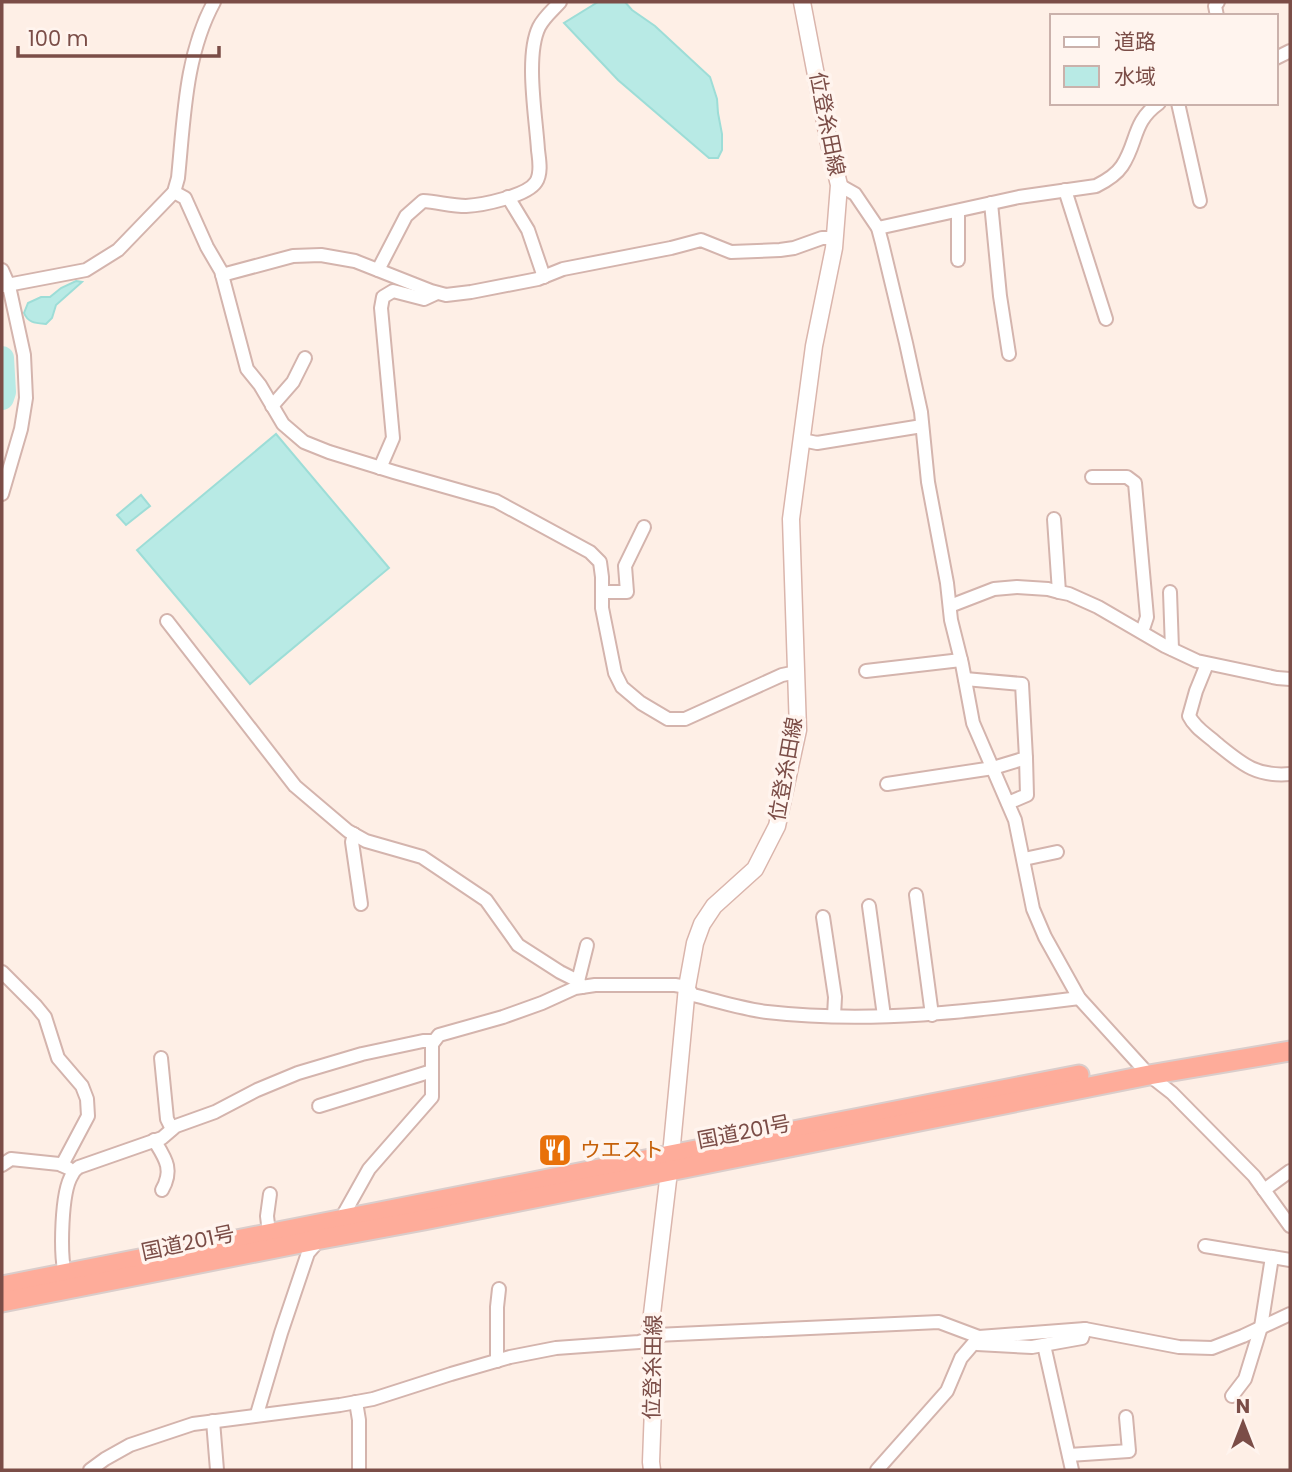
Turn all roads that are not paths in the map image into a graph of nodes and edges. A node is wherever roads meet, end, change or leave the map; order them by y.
1 (214, 2) edge
2 (560, 2) edge
3 (802, 2) edge
4 (1156, 105) edge
5 (1178, 105) edge
6 (839, 185) junction
7 (1065, 190) junction
8 (174, 191) junction
9 (508, 197) junction
10 (1200, 201) dead end
11 (991, 203) junction
12 (958, 211) junction
13 (878, 228) junction
14 (835, 238) junction
15 (958, 260) dead end
16 (2, 270) edge
17 (378, 270) junction
18 (222, 275) junction
19 (544, 277) junction
20 (5, 286) edge
21 (437, 293) junction
22 (1107, 319) dead end
23 (1009, 354) dead end
24 (305, 358) dead end
25 (272, 406) junction
26 (922, 426) junction
27 (802, 440) junction
28 (380, 468) junction
29 (1093, 477) dead end
30 (2, 494) edge
31 (1054, 519) dead end
32 (644, 527) dead end
33 (602, 592) junction
34 (1059, 592) junction
35 (1170, 592) dead end
36 (950, 606) junction
37 (167, 621) dead end
38 (1142, 632) junction
39 (1172, 649) junction
40 (961, 660) junction
41 (1207, 664) junction
42 (866, 671) dead end
43 (797, 672) junction
44 (965, 679) junction
45 (1290, 679) edge
46 (1026, 758) junction
47 (993, 768) junction
48 (1290, 774) edge
49 (887, 784) dead end
50 (1008, 803) junction
51 (354, 834) junction
52 (1058, 852) dead end
53 (1024, 859) junction
54 (916, 895) dead end
55 (361, 904) dead end
56 (869, 906) dead end
57 (823, 917) dead end
58 (587, 944) dead end
59 (2, 972) edge
60 (580, 984) junction
61 (687, 987) junction
62 (1079, 998) junction
63 (932, 1015) junction
64 (834, 1016) junction
65 (884, 1016) junction
66 (1290, 1038) edge
67 (434, 1041) junction
68 (1290, 1051) edge
69 (161, 1058) dead end
70 (1144, 1069) junction
71 (432, 1070) junction
72 (319, 1106) dead end
73 (172, 1129) junction
74 (154, 1140) junction
75 (670, 1163) junction
76 (2, 1165) edge
77 (68, 1168) junction
78 (1290, 1171) edge
79 (162, 1190) dead end
80 (1264, 1190) junction
81 (270, 1194) dead end
82 (341, 1219) junction
83 (1290, 1226) edge
84 (269, 1233) junction
85 (321, 1239) junction
86 (1205, 1246) dead end
87 (1272, 1257) junction
88 (1290, 1260) edge
89 (65, 1274) junction
90 (2, 1286) edge
91 (499, 1289) dead end
92 (2, 1302) edge
93 (1290, 1314) edge
94 (1261, 1327) junction
95 (1085, 1329) junction
96 (649, 1339) junction
97 (977, 1340) junction
98 (1044, 1345) junction
99 (498, 1361) junction
100 (1232, 1396) dead end
101 (356, 1402) junction
102 (257, 1414) junction
103 (1126, 1417) dead end
104 (213, 1421) junction
105 (1069, 1455) junction
106 (90, 1470) edge
107 (217, 1470) edge
108 (359, 1470) edge
109 (652, 1470) edge
110 (877, 1470) edge
111 (1072, 1470) edge

1 - 8 street
2 - 9 street
3 - 6 main road, 位登糸田線
4 - 7 street
5 - 10 street
6 - 13 street
6 - 14 main road, 位登糸田線
7 - 11 street
7 - 22 street
8 - 18 street
8 - 20 street
9 - 17 street
9 - 19 street
11 - 12 street
11 - 23 street
12 - 13 street
12 - 15 street
13 - 26 street
14 - 19 street
14 - 27 main road, 位登糸田線
16 - 20 street
17 - 18 street
17 - 21 street
18 - 25 street
19 - 21 street
20 - 30 street
21 - 28 street
24 - 25 street
25 - 28 street
26 - 27 street
26 - 36 street
27 - 43 main road, 位登糸田線
28 - 33 street
29 - 38 street
31 - 34 street
32 - 33 street
33 - 43 street
34 - 36 street
34 - 38 street
35 - 39 street
36 - 40 street
37 - 51 street
38 - 39 street
39 - 41 street
40 - 42 street
40 - 44 street
41 - 45 street
41 - 48 street
43 - 61 main road, 位登糸田線
44 - 46 street
44 - 47 street
46 - 47 street
46 - 50 street
47 - 49 street
47 - 50 street
50 - 53 street
51 - 55 street
51 - 60 street
52 - 53 street
53 - 62 street
54 - 63 street
56 - 65 street
57 - 64 street
58 - 60 street
59 - 77 street
60 - 61 street
60 - 67 street
61 - 64 street
61 - 75 main road, 位登糸田線
62 - 63 street
62 - 70 street
63 - 65 street
64 - 65 street
66 - 70 highway, 国道201号
67 - 71 street
67 - 73 street
68 - 70 highway, 国道201号
69 - 73 street
70 - 75 highway, 国道201号
70 - 80 street
71 - 72 street
71 - 82 street
73 - 74 street
74 - 77 street
74 - 79 street
75 - 82 highway, 国道201号
75 - 85 highway, 国道201号
75 - 96 main road, 位登糸田線
76 - 77 street
77 - 89 street
78 - 80 street
80 - 83 street
81 - 84 street
82 - 84 highway, 国道201号
82 - 85 street
84 - 89 highway, 国道201号
85 - 92 highway, 国道201号
85 - 102 street
86 - 87 street
87 - 88 street
87 - 94 street
89 - 90 highway, 国道201号
91 - 99 street
93 - 94 street
94 - 95 street
94 - 100 street
95 - 97 street
95 - 98 street
96 - 97 street
96 - 99 street
96 - 109 main road, 位登糸田線
97 - 98 street
97 - 110 street
98 - 105 street
99 - 101 street
101 - 102 street
101 - 108 street
102 - 104 street
103 - 105 street
104 - 106 street
104 - 107 street
105 - 111 street

